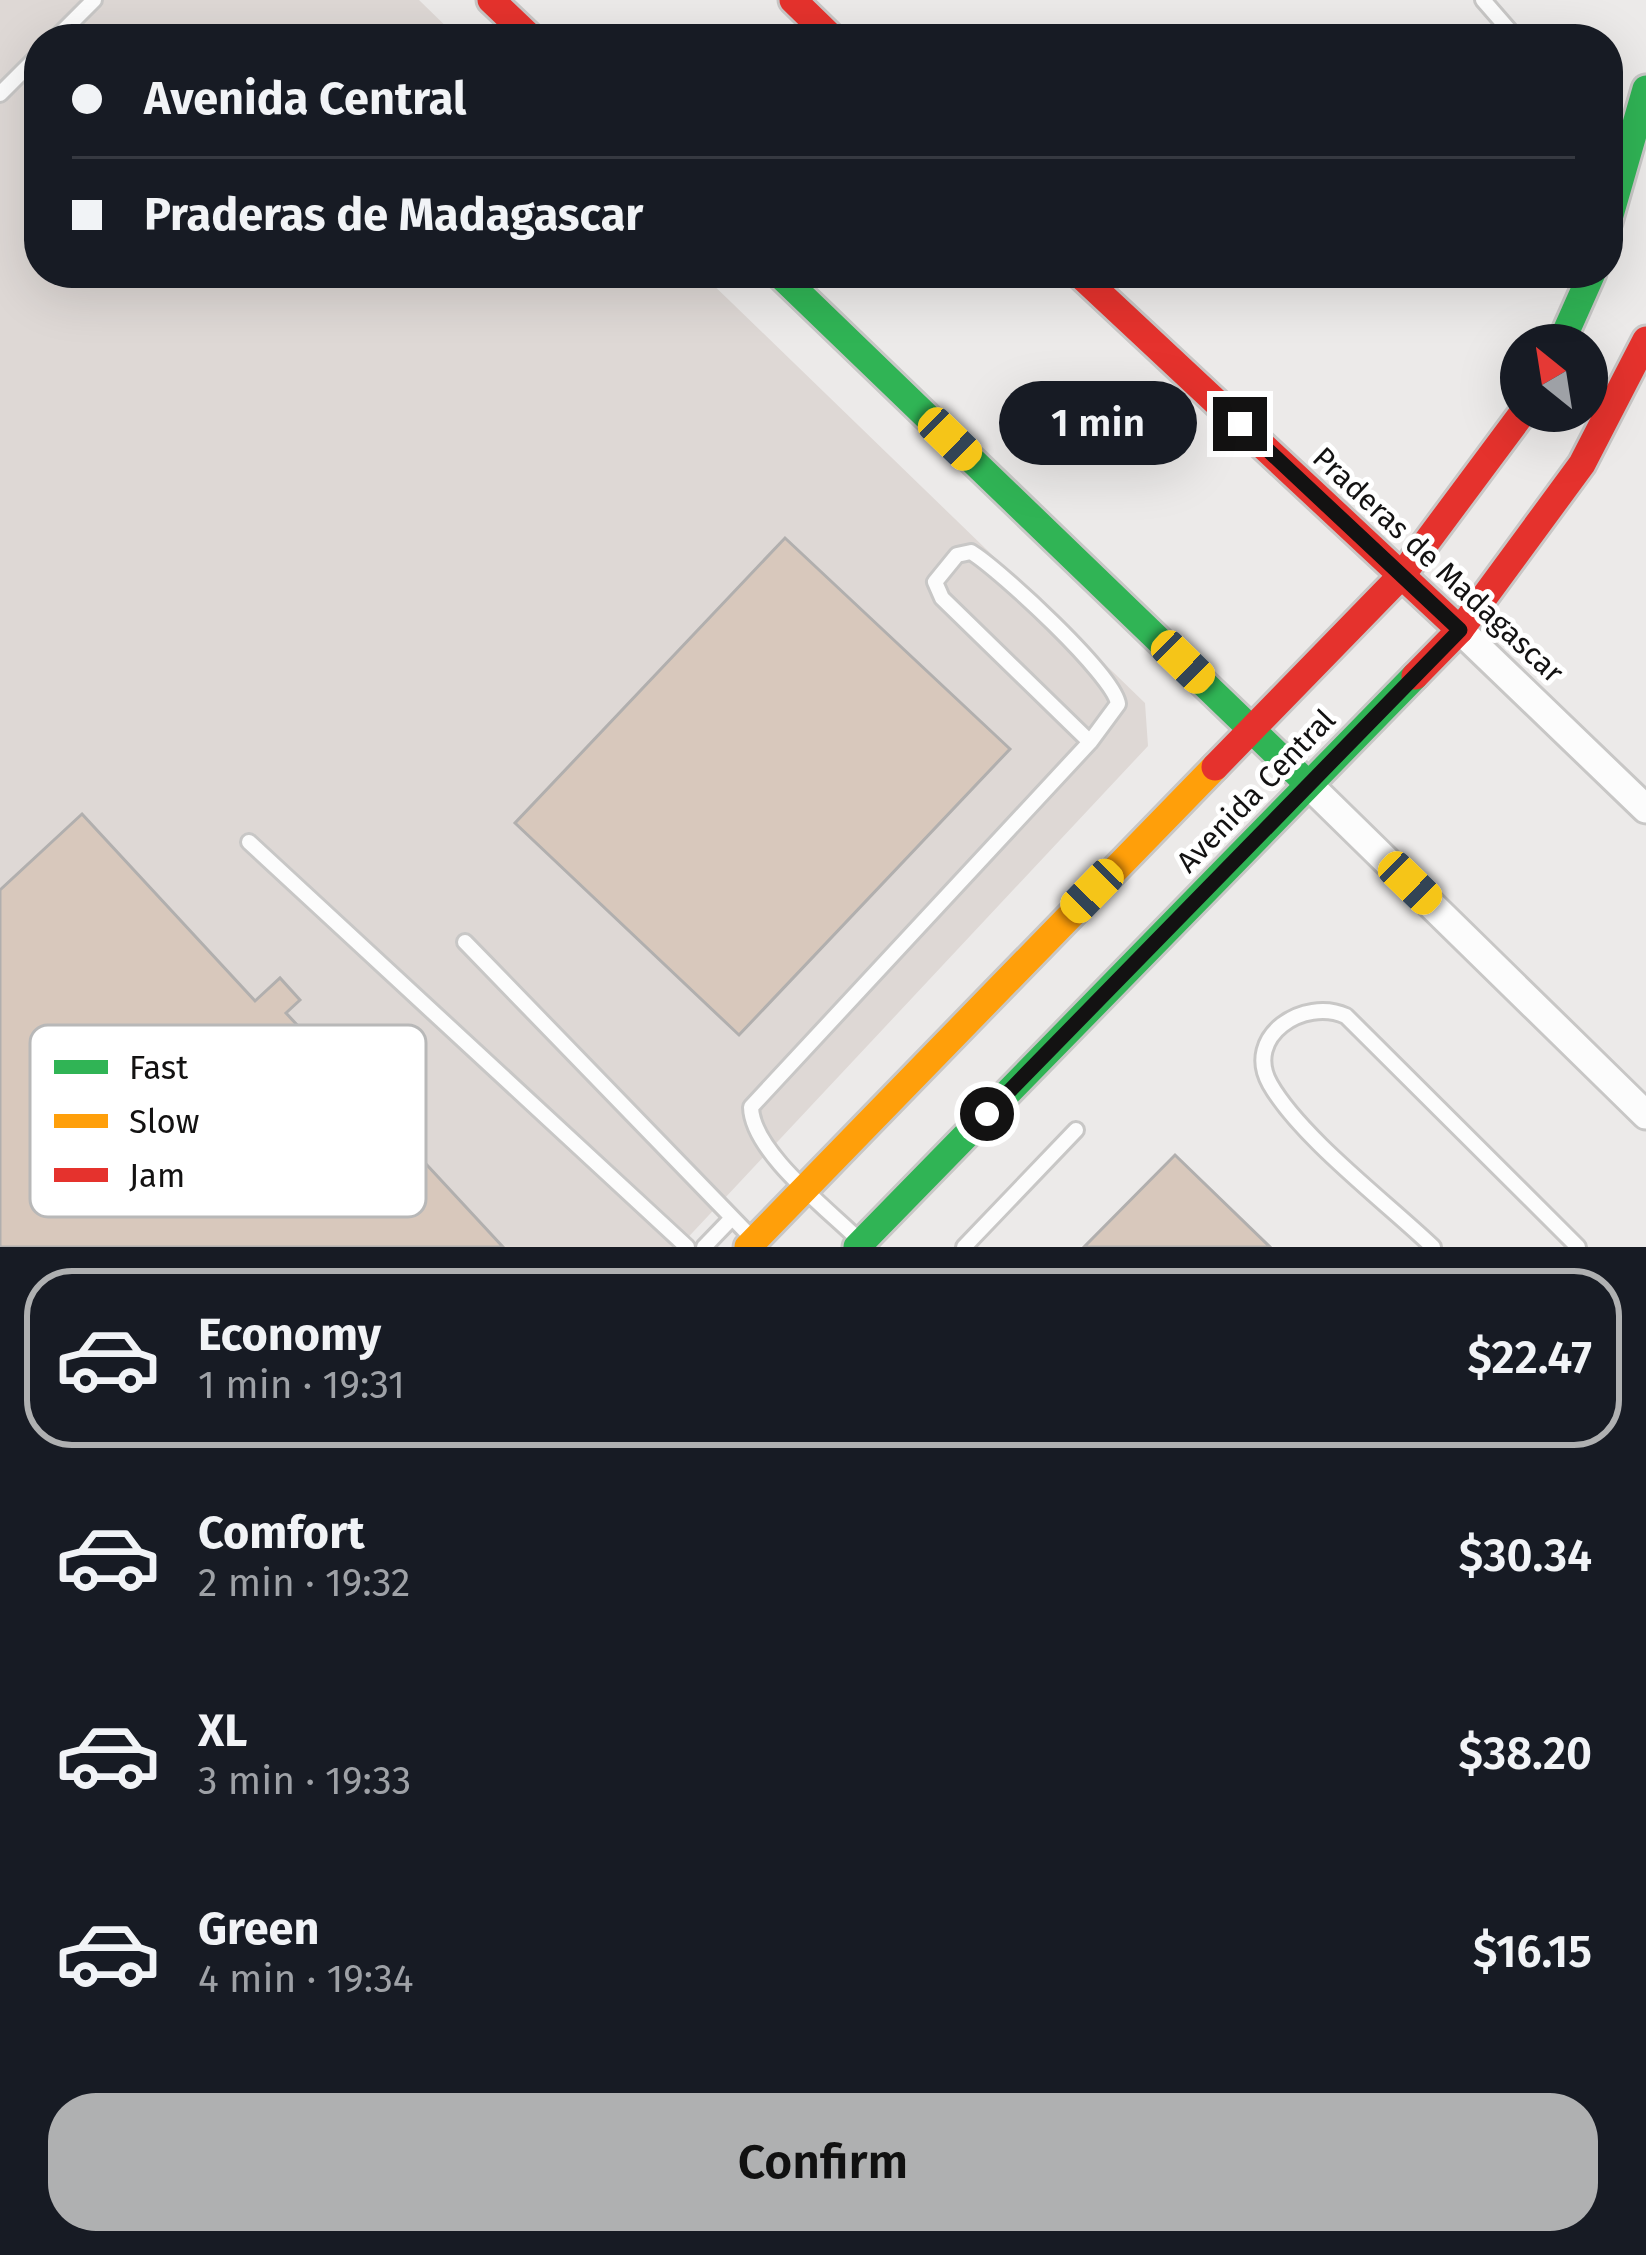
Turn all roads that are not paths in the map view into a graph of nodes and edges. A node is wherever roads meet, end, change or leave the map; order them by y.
1 (94, 0) edge
2 (491, 0) edge
3 (793, 0) edge
4 (1483, 0) edge
5 (70, 24) edge
6 (516, 24) edge
7 (818, 24) edge
8 (1504, 24) edge
9 (24, 70) edge
10 (1646, 89) edge
11 (0, 94) edge
12 (1623, 157) edge
13 (794, 288) edge
14 (1094, 288) edge
15 (1585, 288) edge
16 (1569, 324) edge
17 (1646, 340) edge
18 (1508, 432) edge
19 (1402, 575) junction
20 (1460, 630) junction
21 (1252, 728) junction
22 (1090, 742) junction
23 (1308, 784) junction
24 (1646, 809) edge
25 (249, 842) dead end
26 (465, 942) dead end
27 (1646, 1115) edge
28 (1076, 1130) dead end
29 (805, 1186) junction
30 (731, 1219) junction
31 (754, 1245) edge
32 (860, 1245) edge
33 (686, 1247) edge
34 (704, 1247) edge
35 (964, 1247) edge
36 (1433, 1247) edge
37 (1578, 1247) edge

1 - 5 lane
2 - 6 main road
3 - 7 main road
4 - 8 lane
9 - 11 lane
10 - 12 main road
13 - 21 main road
14 - 19 main road, Praderas de Madagascar
15 - 16 main road
17 - 20 main road, Avenida Central
18 - 19 main road, Avenida Central
19 - 20 main road, Praderas de Madagascar
19 - 21 main road, Avenida Central
20 - 23 main road, Avenida Central
20 - 24 street, Praderas de Madagascar
21 - 23 main road
21 - 29 main road, Avenida Central
22 - 22 lane
22 - 29 lane
23 - 27 street
23 - 32 main road, Avenida Central
25 - 33 lane
26 - 30 lane
28 - 35 lane
29 - 31 main road, Avenida Central
29 - 32 lane
30 - 31 lane
30 - 34 lane
36 - 37 lane

